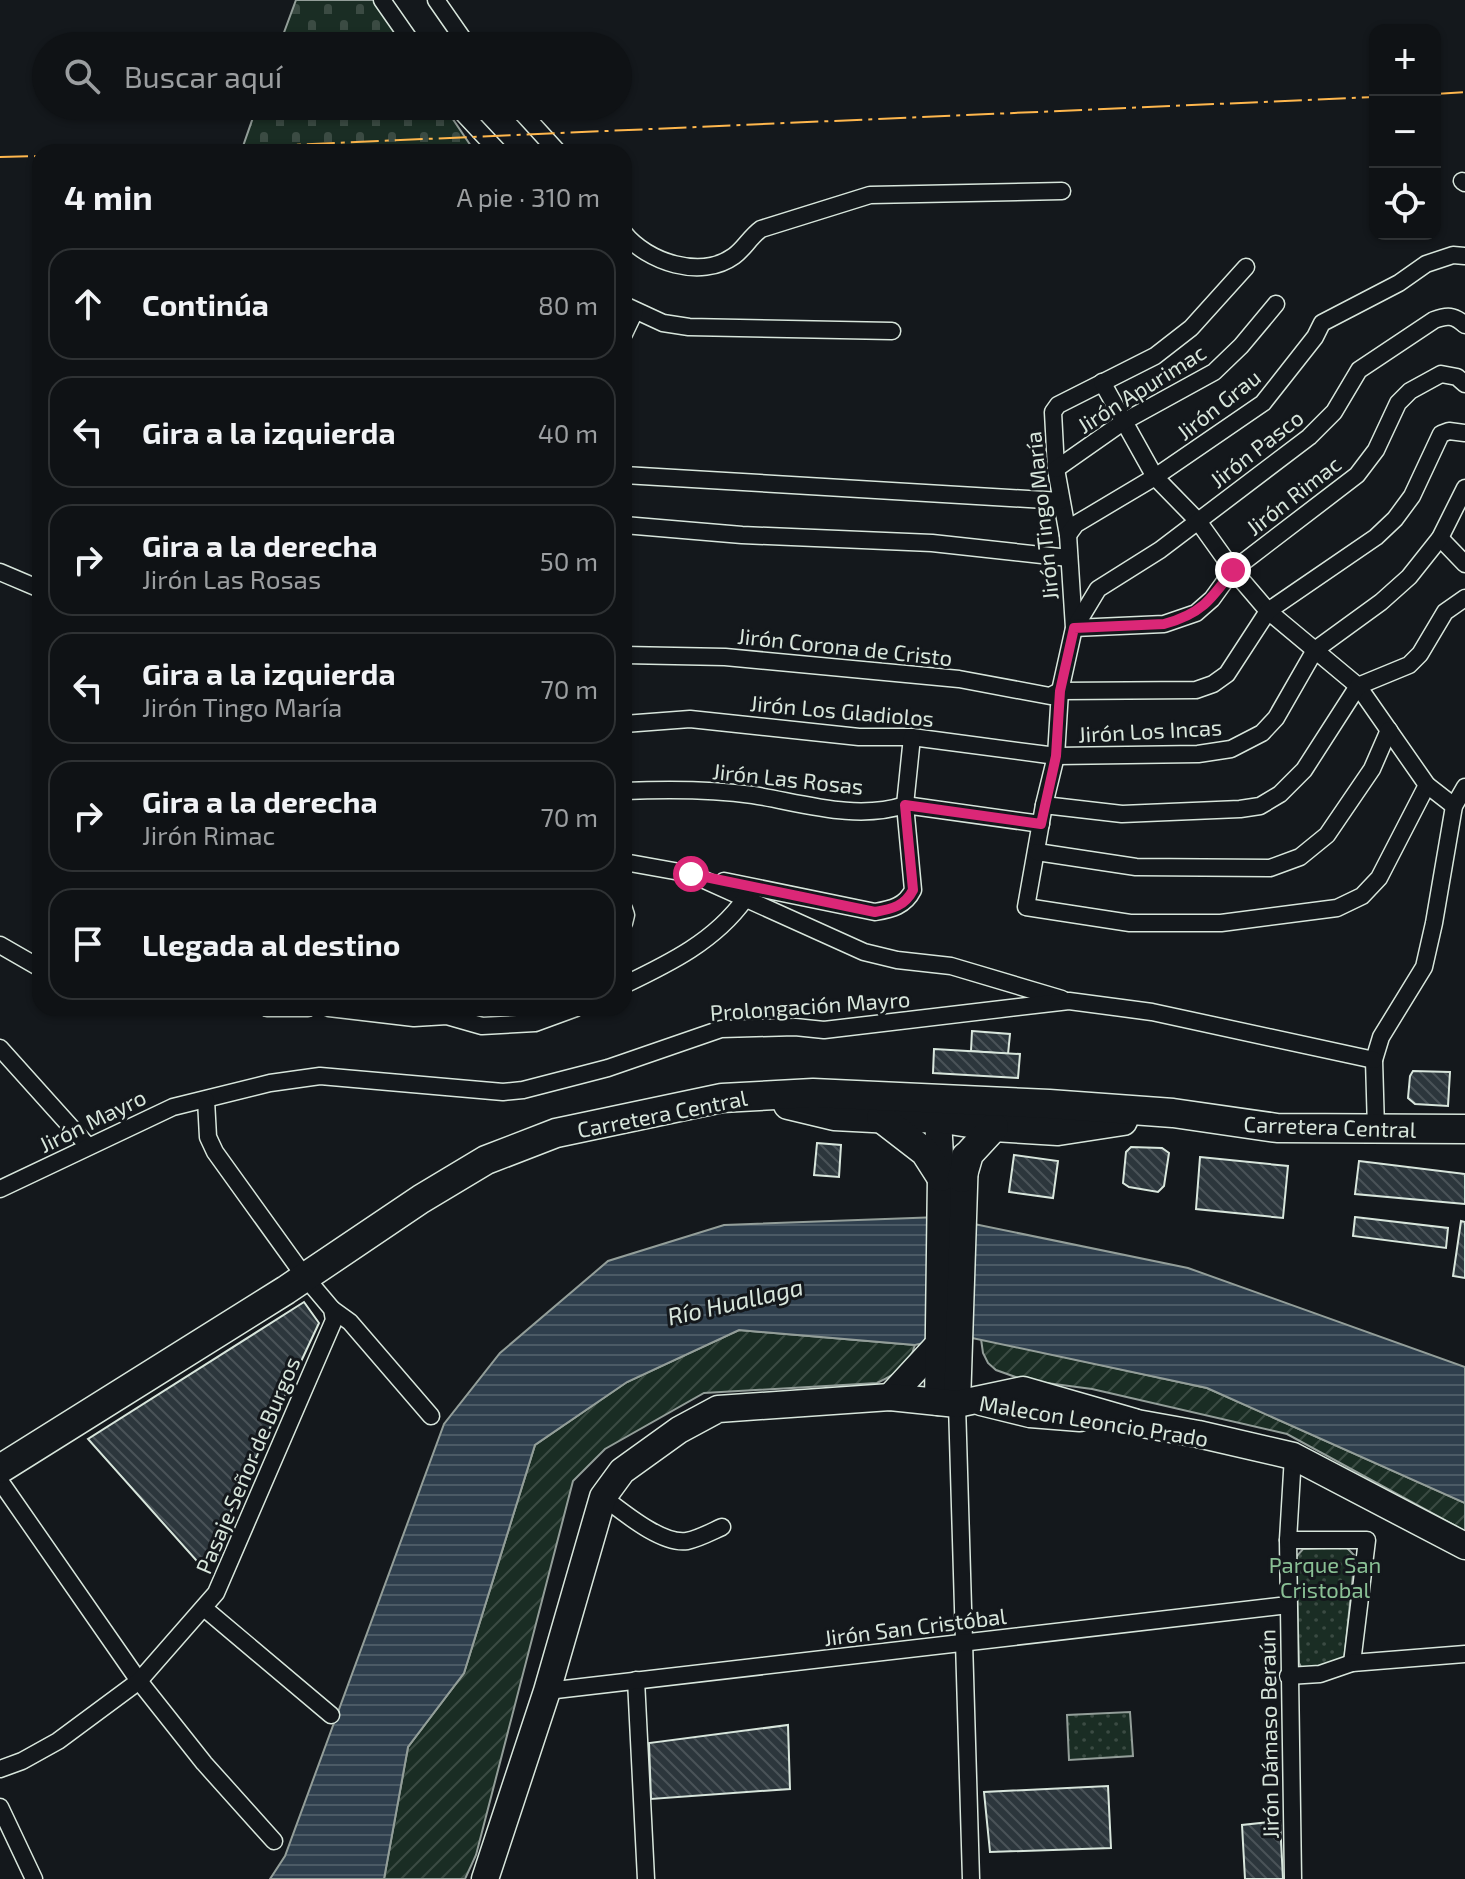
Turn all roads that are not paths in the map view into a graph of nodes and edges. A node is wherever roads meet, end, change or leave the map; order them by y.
1 (382, 0) edge
2 (436, 0) edge
3 (404, 32) edge
4 (458, 32) edge
5 (469, 120) edge
6 (529, 120) edge
7 (492, 144) edge
8 (551, 144) edge
9 (1062, 191) dead end
10 (632, 243) edge
11 (1465, 256) edge
12 (1246, 267) dead end
13 (1276, 304) dead end
14 (632, 309) edge
15 (1465, 325) edge
16 (892, 331) dead end
17 (1102, 382) junction
18 (1465, 384) edge
19 (1123, 422) junction
20 (1465, 433) edge
21 (1056, 469) junction
22 (632, 475) edge
23 (1155, 477) junction
24 (1465, 488) edge
25 (1061, 501) junction
26 (1198, 521) junction
27 (632, 526) edge
28 (1068, 535) junction
29 (1440, 538) junction
30 (1069, 558) junction
31 (1465, 564) edge
32 (1233, 570) junction
33 (0, 572) edge
34 (32, 586) edge
35 (1465, 598) edge
36 (1268, 611) junction
37 (1074, 628) junction
38 (1315, 650) junction
39 (632, 655) edge
40 (1358, 686) junction
41 (1060, 691) junction
42 (632, 723) edge
43 (1389, 730) junction
44 (912, 737) junction
45 (1056, 756) junction
46 (1427, 785) junction
47 (1465, 787) edge
48 (632, 791) edge
49 (905, 805) junction
50 (1044, 805) junction
51 (1454, 806) junction
52 (1041, 824) junction
53 (1037, 852) junction
54 (632, 863) edge
55 (691, 874) junction
56 (745, 899) junction
57 (0, 945) edge
58 (32, 963) edge
59 (632, 981) edge
60 (1069, 1001) junction
61 (397, 1016) edge
62 (447, 1016) edge
63 (447, 1016) edge
64 (554, 1016) edge
65 (0, 1048) edge
66 (1374, 1060) junction
67 (748, 1095) junction
68 (206, 1100) junction
69 (1173, 1113) junction
70 (964, 1117) junction
71 (881, 1118) junction
72 (1376, 1129) junction
73 (1465, 1129) edge
74 (88, 1146) junction
75 (951, 1186) junction
76 (0, 1189) edge
77 (305, 1277) junction
78 (332, 1309) junction
79 (944, 1343) junction
80 (890, 1397) junction
81 (956, 1402) junction
82 (431, 1416) dead end
83 (1293, 1456) junction
84 (0, 1469) edge
85 (0, 1481) edge
86 (603, 1497) junction
87 (722, 1527) dead end
88 (1288, 1540) junction
89 (1465, 1546) edge
90 (1288, 1605) junction
91 (204, 1608) junction
92 (963, 1642) junction
93 (1465, 1654) edge
94 (1352, 1663) junction
95 (1288, 1676) junction
96 (636, 1680) junction
97 (139, 1681) junction
98 (547, 1691) junction
99 (331, 1715) dead end
100 (0, 1769) edge
101 (0, 1807) edge
102 (274, 1841) dead end
103 (34, 1879) edge
104 (485, 1879) edge
105 (646, 1879) edge
106 (971, 1879) edge
107 (1293, 1879) edge

1 - 3 street
2 - 4 street
5 - 7 street
6 - 8 street
9 - 10 street
11 - 23 street, Jirón Grau
12 - 17 street
13 - 19 street, Jirón Apurimac
14 - 16 street
15 - 26 street, Jirón Pasco
17 - 19 street
17 - 21 street, Jirón Tingo María
18 - 32 street, Jirón Rimac
19 - 21 street, Jirón Apurimac
19 - 23 street
20 - 36 street
21 - 25 street, Jirón Tingo María
22 - 25 street
23 - 26 street
23 - 28 street, Jirón Grau
24 - 29 street, Jirón Los Incas
25 - 28 street, Jirón Tingo María
26 - 32 street
26 - 37 street, Jirón Pasco
27 - 30 street
28 - 30 street, Jirón Tingo María
29 - 31 street
29 - 38 street, Jirón Los Incas
30 - 37 street, Jirón Tingo María
32 - 36 street
32 - 37 street, Jirón Rimac
33 - 34 street
35 - 40 street
36 - 38 street
36 - 41 street, Jirón Corona de Cristo
37 - 41 street, Jirón Tingo María
38 - 40 street
38 - 45 street, Jirón Los Incas
39 - 41 street, Jirón Corona de Cristo
40 - 43 street
40 - 50 street
41 - 45 street, Jirón Tingo María
42 - 44 street, Jirón Los Gladiolos
43 - 46 street
43 - 53 street
44 - 45 street, Jirón Los Gladiolos
44 - 49 street
45 - 50 street, Jirón Tingo María
46 - 51 street
46 - 53 street, Jirón Tingo María
47 - 51 street
48 - 49 street, Jirón Las Rosas
49 - 52 street, Jirón Las Rosas
49 - 55 street
50 - 52 street, Jirón Tingo María
51 - 66 street
52 - 53 street, Jirón Tingo María
54 - 55 street
55 - 56 street
56 - 59 street
56 - 60 street
57 - 58 street
60 - 66 street, Prolongación Mayro
60 - 68 street, Prolongación Mayro
61 - 62 street
63 - 64 street
65 - 74 street
66 - 72 street
67 - 70 highway, Carretera Central
67 - 71 highway
67 - 77 highway, Carretera Central
68 - 74 street, Jirón Mayro
68 - 77 street
69 - 70 highway, Carretera Central
69 - 70 highway
69 - 72 highway, Carretera Central
70 - 71 highway
70 - 75 main road
70 - 75 highway
71 - 75 highway
72 - 73 highway, Carretera Central
74 - 76 street, Jirón Mayro
75 - 79 main road
77 - 78 street
77 - 84 highway, Carretera Central
78 - 82 street
78 - 91 street, Pasaje Señor de Burgos
79 - 80 main road
79 - 81 main road
80 - 81 main road
80 - 86 main road
81 - 83 main road, Malecon Leoncio Prado
81 - 92 street
83 - 88 street, Jirón Dámaso Beraún
83 - 89 main road, Malecon Leoncio Prado
85 - 97 street
86 - 87 street
86 - 98 main road
88 - 90 street, Jirón Dámaso Beraún
88 - 94 street
90 - 92 street, Jirón San Cristóbal
90 - 95 street, Jirón Dámaso Beraún
91 - 97 street, Pasaje Señor de Burgos
91 - 99 street
92 - 96 street, Jirón San Cristóbal
92 - 106 street
93 - 94 street
94 - 95 street
95 - 107 street, Jirón Dámaso Beraún
96 - 98 street, Jirón San Cristóbal
96 - 105 street
97 - 100 street, Pasaje Señor de Burgos
97 - 102 street
98 - 104 main road
101 - 103 street

